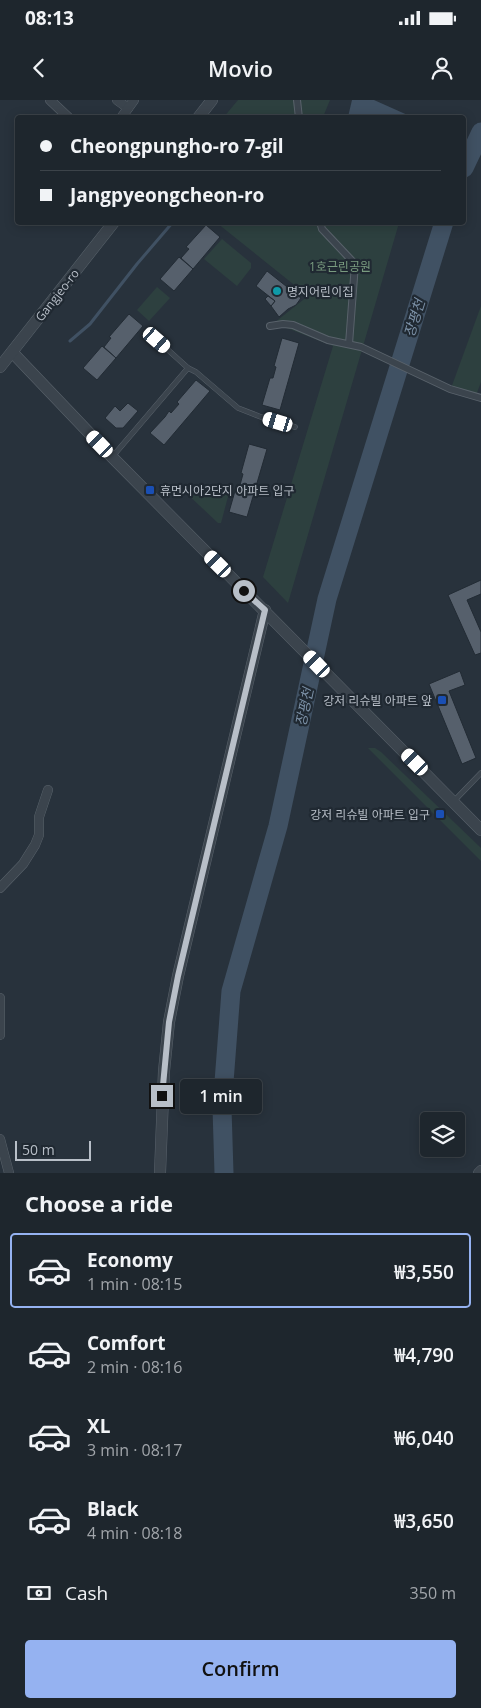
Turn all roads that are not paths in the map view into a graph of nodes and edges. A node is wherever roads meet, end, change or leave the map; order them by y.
1 (50, 100) edge
2 (117, 100) edge
3 (134, 100) edge
4 (212, 100) edge
5 (297, 100) edge
6 (128, 108) junction
7 (66, 115) edge
8 (123, 115) edge
9 (200, 115) edge
10 (300, 115) edge
11 (112, 225) edge
12 (321, 225) edge
13 (270, 326) dead end
14 (157, 340) dead end
15 (349, 344) junction
16 (12, 352) junction
17 (0, 367) edge
18 (188, 368) junction
19 (481, 398) edge
20 (295, 427) dead end
21 (112, 457) junction
22 (265, 610) junction
23 (481, 773) edge
24 (48, 790) dead end
25 (454, 800) junction
26 (481, 830) edge
27 (0, 888) edge
28 (0, 1000) edge
29 (0, 1036) edge
30 (0, 1140) edge
31 (481, 1170) edge
32 (9, 1173) edge
33 (160, 1173) edge
34 (478, 1173) edge

1 - 7 street
2 - 6 street
3 - 6 street
4 - 9 street
5 - 10 street
6 - 8 street
11 - 16 street, Gangjeo-ro
12 - 15 street
13 - 15 street
14 - 18 lane
15 - 19 street
16 - 17 street, Gangjeo-ro
16 - 21 street
18 - 20 lane
18 - 21 lane
21 - 22 street
22 - 25 street
22 - 33 street
23 - 25 lane
24 - 27 street
25 - 26 street
28 - 29 street
30 - 32 street
31 - 34 street

